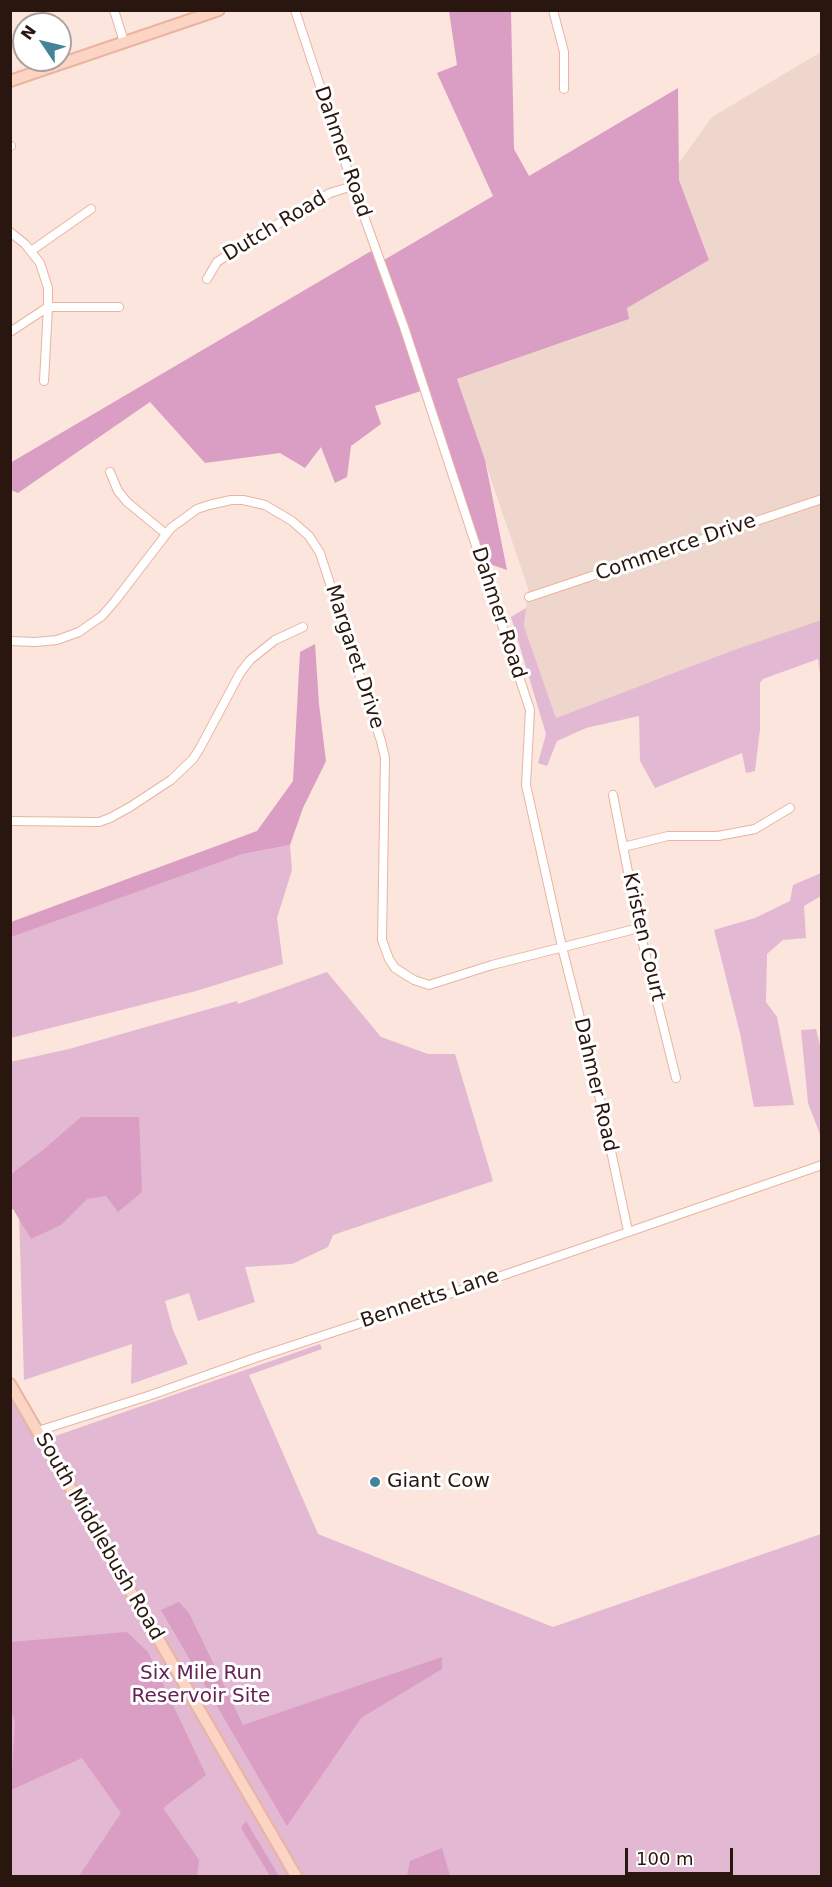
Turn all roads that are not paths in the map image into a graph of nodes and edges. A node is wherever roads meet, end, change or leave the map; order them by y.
1 (114, 10) edge
2 (219, 10) edge
3 (295, 10) edge
4 (553, 10) edge
5 (124, 42) junction
6 (10, 81) edge
7 (564, 89) dead end
8 (353, 186) junction
9 (91, 209) dead end
10 (10, 232) edge
11 (31, 251) junction
12 (207, 279) dead end
13 (48, 307) junction
14 (119, 307) dead end
15 (10, 332) edge
16 (44, 381) dead end
17 (110, 472) dead end
18 (822, 499) edge
19 (166, 534) junction
20 (530, 597) dead end
21 (303, 627) dead end
22 (10, 641) edge
23 (613, 795) dead end
24 (790, 808) dead end
25 (10, 821) edge
26 (623, 847) junction
27 (639, 928) junction
28 (562, 947) junction
29 (676, 1078) dead end
30 (822, 1165) edge
31 (628, 1231) junction
32 (10, 1384) edge
33 (38, 1431) junction
34 (296, 1876) edge

1 - 5 street
2 - 5 street
3 - 8 street, Dahmer Road
4 - 7 street
5 - 6 street
8 - 12 street, Dutch Road
8 - 28 street, Dahmer Road
9 - 11 street
10 - 11 street
11 - 13 street
13 - 14 street
13 - 15 street
13 - 16 street
17 - 19 street
18 - 20 street, Commerce Drive
19 - 22 street, Margaret Drive
19 - 28 street, Margaret Drive
21 - 25 street
23 - 26 street, Kristen Court
24 - 26 street
26 - 27 street, Kristen Court
27 - 28 street, Margaret Drive
27 - 29 street, Kristen Court
28 - 31 street, Dahmer Road
30 - 31 street, Bennetts Lane
31 - 33 street, Bennetts Lane
32 - 33 street, South Middlebush Road
33 - 34 street, South Middlebush Road

